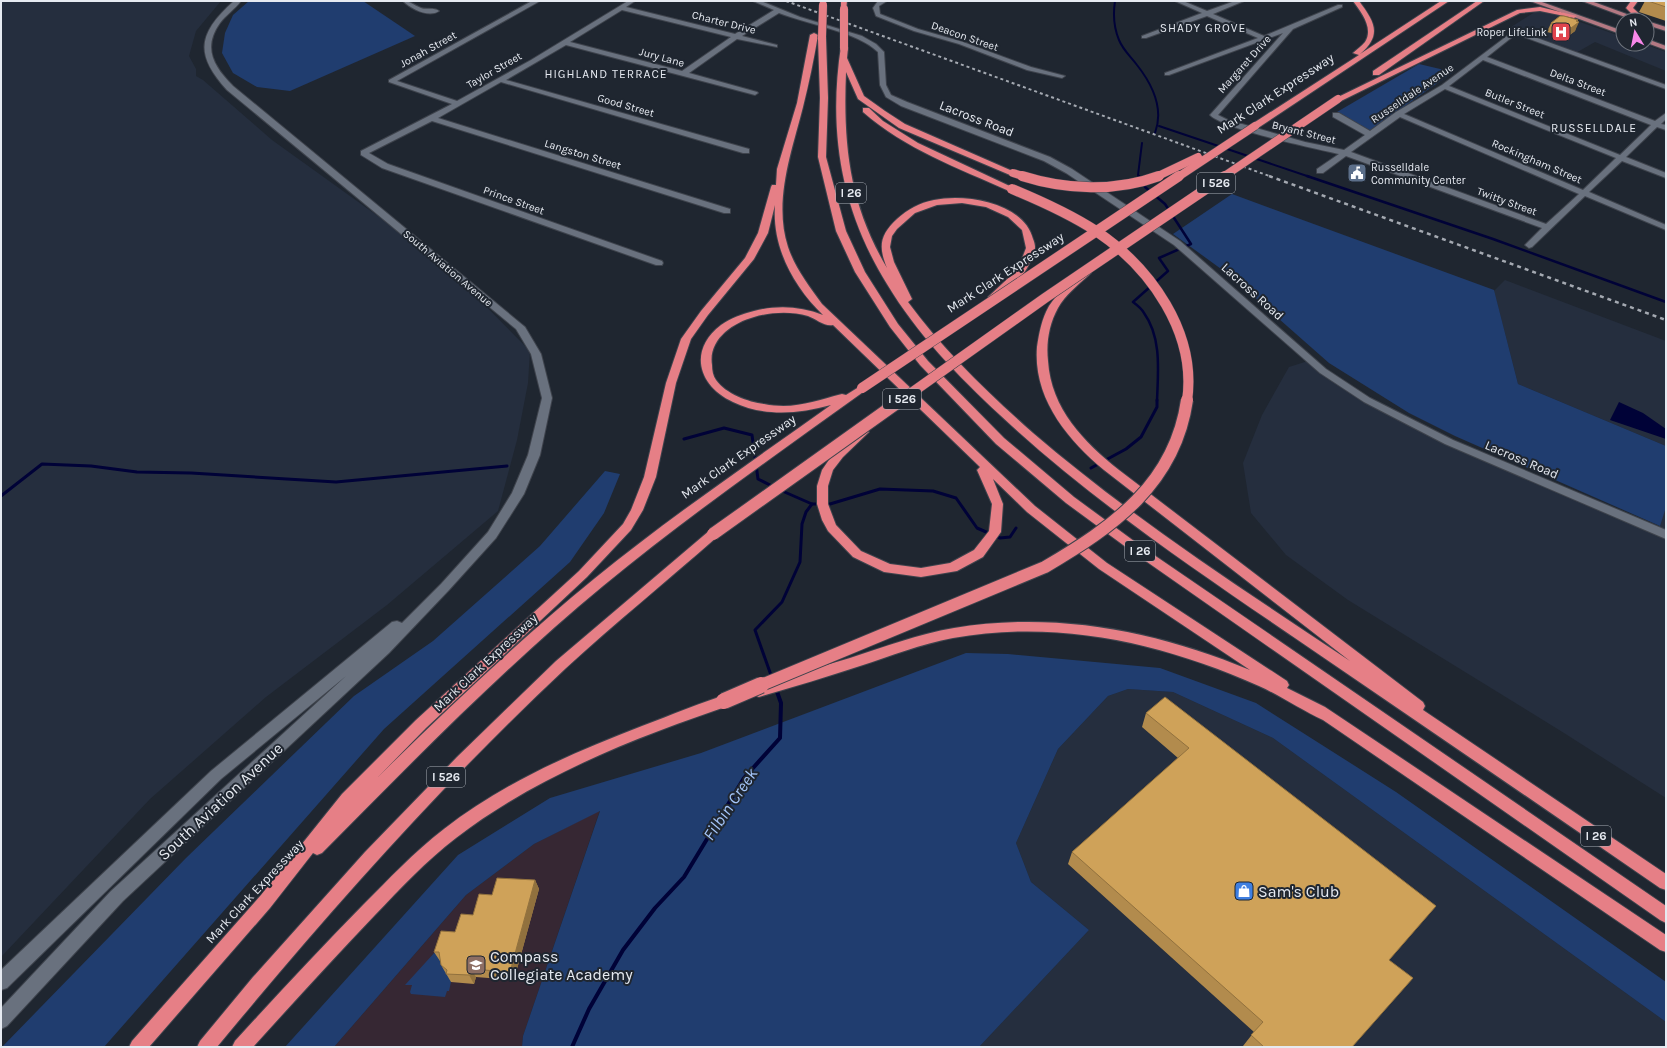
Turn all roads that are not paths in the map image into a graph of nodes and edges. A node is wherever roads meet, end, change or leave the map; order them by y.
1 (238, 1) edge
2 (406, 1) edge
3 (537, 1) edge
4 (632, 1) edge
5 (756, 1) edge
6 (882, 1) edge
7 (1178, 1) edge
8 (1241, 1) edge
9 (1356, 1) edge
10 (1446, 1) edge
11 (1481, 1) edge
12 (1533, 1) edge
13 (1585, 1) edge
14 (1635, 1) edge
15 (823, 3) edge
16 (844, 5) edge
17 (1340, 6) dead end
18 (621, 8) junction
19 (779, 10) junction
20 (436, 11) dead end
21 (1617, 12) edge
22 (1632, 12) edge
23 (1207, 14) junction
24 (1574, 16) junction
25 (1655, 25) edge
26 (1291, 28) junction
27 (1666, 29) edge
28 (1615, 30) edge
29 (737, 36) junction
30 (818, 36) junction
31 (1144, 37) dead end
32 (1264, 38) junction
33 (564, 42) junction
34 (1655, 44) edge
35 (775, 46) dead end
36 (1666, 48) edge
37 (1482, 57) junction
38 (845, 60) junction
39 (849, 72) junction
40 (683, 74) junction
41 (1167, 74) dead end
42 (1062, 76) dead end
43 (1329, 77) junction
44 (500, 80) junction
45 (1444, 86) junction
46 (1666, 87) edge
47 (755, 93) dead end
48 (1338, 99) junction
49 (458, 104) junction
50 (1214, 114) joint
51 (1399, 114) junction
52 (1336, 116) dead end
53 (1666, 116) edge
54 (431, 118) junction
55 (1656, 124) junction
56 (1255, 126) junction
57 (1666, 128) edge
58 (1371, 135) junction
59 (746, 150) dead end
60 (364, 153) joint
61 (1345, 153) junction
62 (1621, 158) junction
63 (783, 162) junction
64 (1320, 171) dead end
65 (1666, 176) edge
66 (1584, 193) junction
67 (727, 211) dead end
68 (1548, 228) junction
69 (1666, 228) edge
70 (1529, 245) dead end
71 (659, 263) dead end
72 (1093, 267) junction
73 (986, 304) junction
74 (918, 322) junction
75 (852, 338) junction
76 (862, 388) junction
77 (893, 405) junction
78 (973, 454) junction
79 (1666, 535) edge
80 (444, 587) junction
81 (724, 701) junction
82 (1327, 716) junction
83 (1527, 789) junction
84 (1666, 883) edge
85 (264, 902) junction
86 (1666, 915) edge
87 (1666, 944) edge
88 (1, 982) edge
89 (1, 1020) edge
90 (138, 1047) edge
91 (206, 1047) edge
92 (241, 1047) edge

1 - 80 street, South Aviation Avenue
2 - 20 street
3 - 49 street, Jonah Street
4 - 18 street, Taylor Street
5 - 19 street
6 - 42 street, Deacon Street
7 - 23 street
8 - 23 street
9 - 43 highway
10 - 43 highway, Mark Clark Expressway / I 526
11 - 48 highway, I 526
12 - 24 main road
13 - 21 main road
14 - 22 highway
15 - 30 highway, I 26, bridge
16 - 38 highway, I 26, bridge
17 - 26 street
18 - 29 street, Charter Drive
18 - 33 street, Taylor Street
19 - 29 street
19 - 79 street, Lacross Road
23 - 31 street
23 - 32 street
24 - 28 main road
24 - 48 highway
25 - 27 main road
26 - 32 street
26 - 50 street, Margaret Drive
29 - 35 street, Charter Drive
29 - 40 street
30 - 63 highway
30 - 86 highway, I 26
32 - 41 street
33 - 40 street, Jury Lane
33 - 44 street, Taylor Street
34 - 36 main road
37 - 45 street, Russelldale Avenue
37 - 46 street, Russelldale Avenue
37 - 55 street, Delta Street
38 - 39 highway
38 - 74 highway, I 26
39 - 56 highway, bridge
39 - 81 highway, bridge
40 - 47 street, Jury Lane
43 - 56 highway, Mark Clark Expressway / I 526
44 - 49 street, Taylor Street
44 - 59 street, Good Street
45 - 51 street, Russelldale Avenue
45 - 62 street, Butler Street
48 - 72 highway, I 526, bridge
49 - 54 street, Taylor Street
50 - 61 street, Bryant Street
51 - 58 street, Russelldale Avenue
51 - 66 street, Rockingham Street
52 - 58 street
53 - 55 street
54 - 60 street, Taylor Street
54 - 67 street, Langston Street
55 - 57 street, Delta Street
55 - 62 street
56 - 73 highway, Mark Clark Expressway / I 526, bridge
58 - 61 street, Russelldale Avenue
60 - 71 street, Prince Street
61 - 64 street, Russelldale Avenue
61 - 68 street, Twitty Street
62 - 65 street, Butler Street
62 - 66 street
63 - 75 highway
63 - 85 highway
66 - 68 street
66 - 69 street, Rockingham Street
68 - 70 street
72 - 77 highway, I 526, bridge
72 - 83 highway, bridge
73 - 74 highway, bridge
73 - 76 highway, Mark Clark Expressway / I 526, bridge
74 - 83 highway, I 26
75 - 76 highway
75 - 78 highway
76 - 85 highway, Mark Clark Expressway / I 526
77 - 78 highway, bridge
77 - 91 highway, I 526, bridge
78 - 82 highway
80 - 88 street, South Aviation Avenue
80 - 89 street, South Aviation Avenue
81 - 82 highway, bridge
81 - 92 highway
82 - 87 highway
83 - 84 highway, I 26
85 - 90 highway, Mark Clark Expressway / I 526

